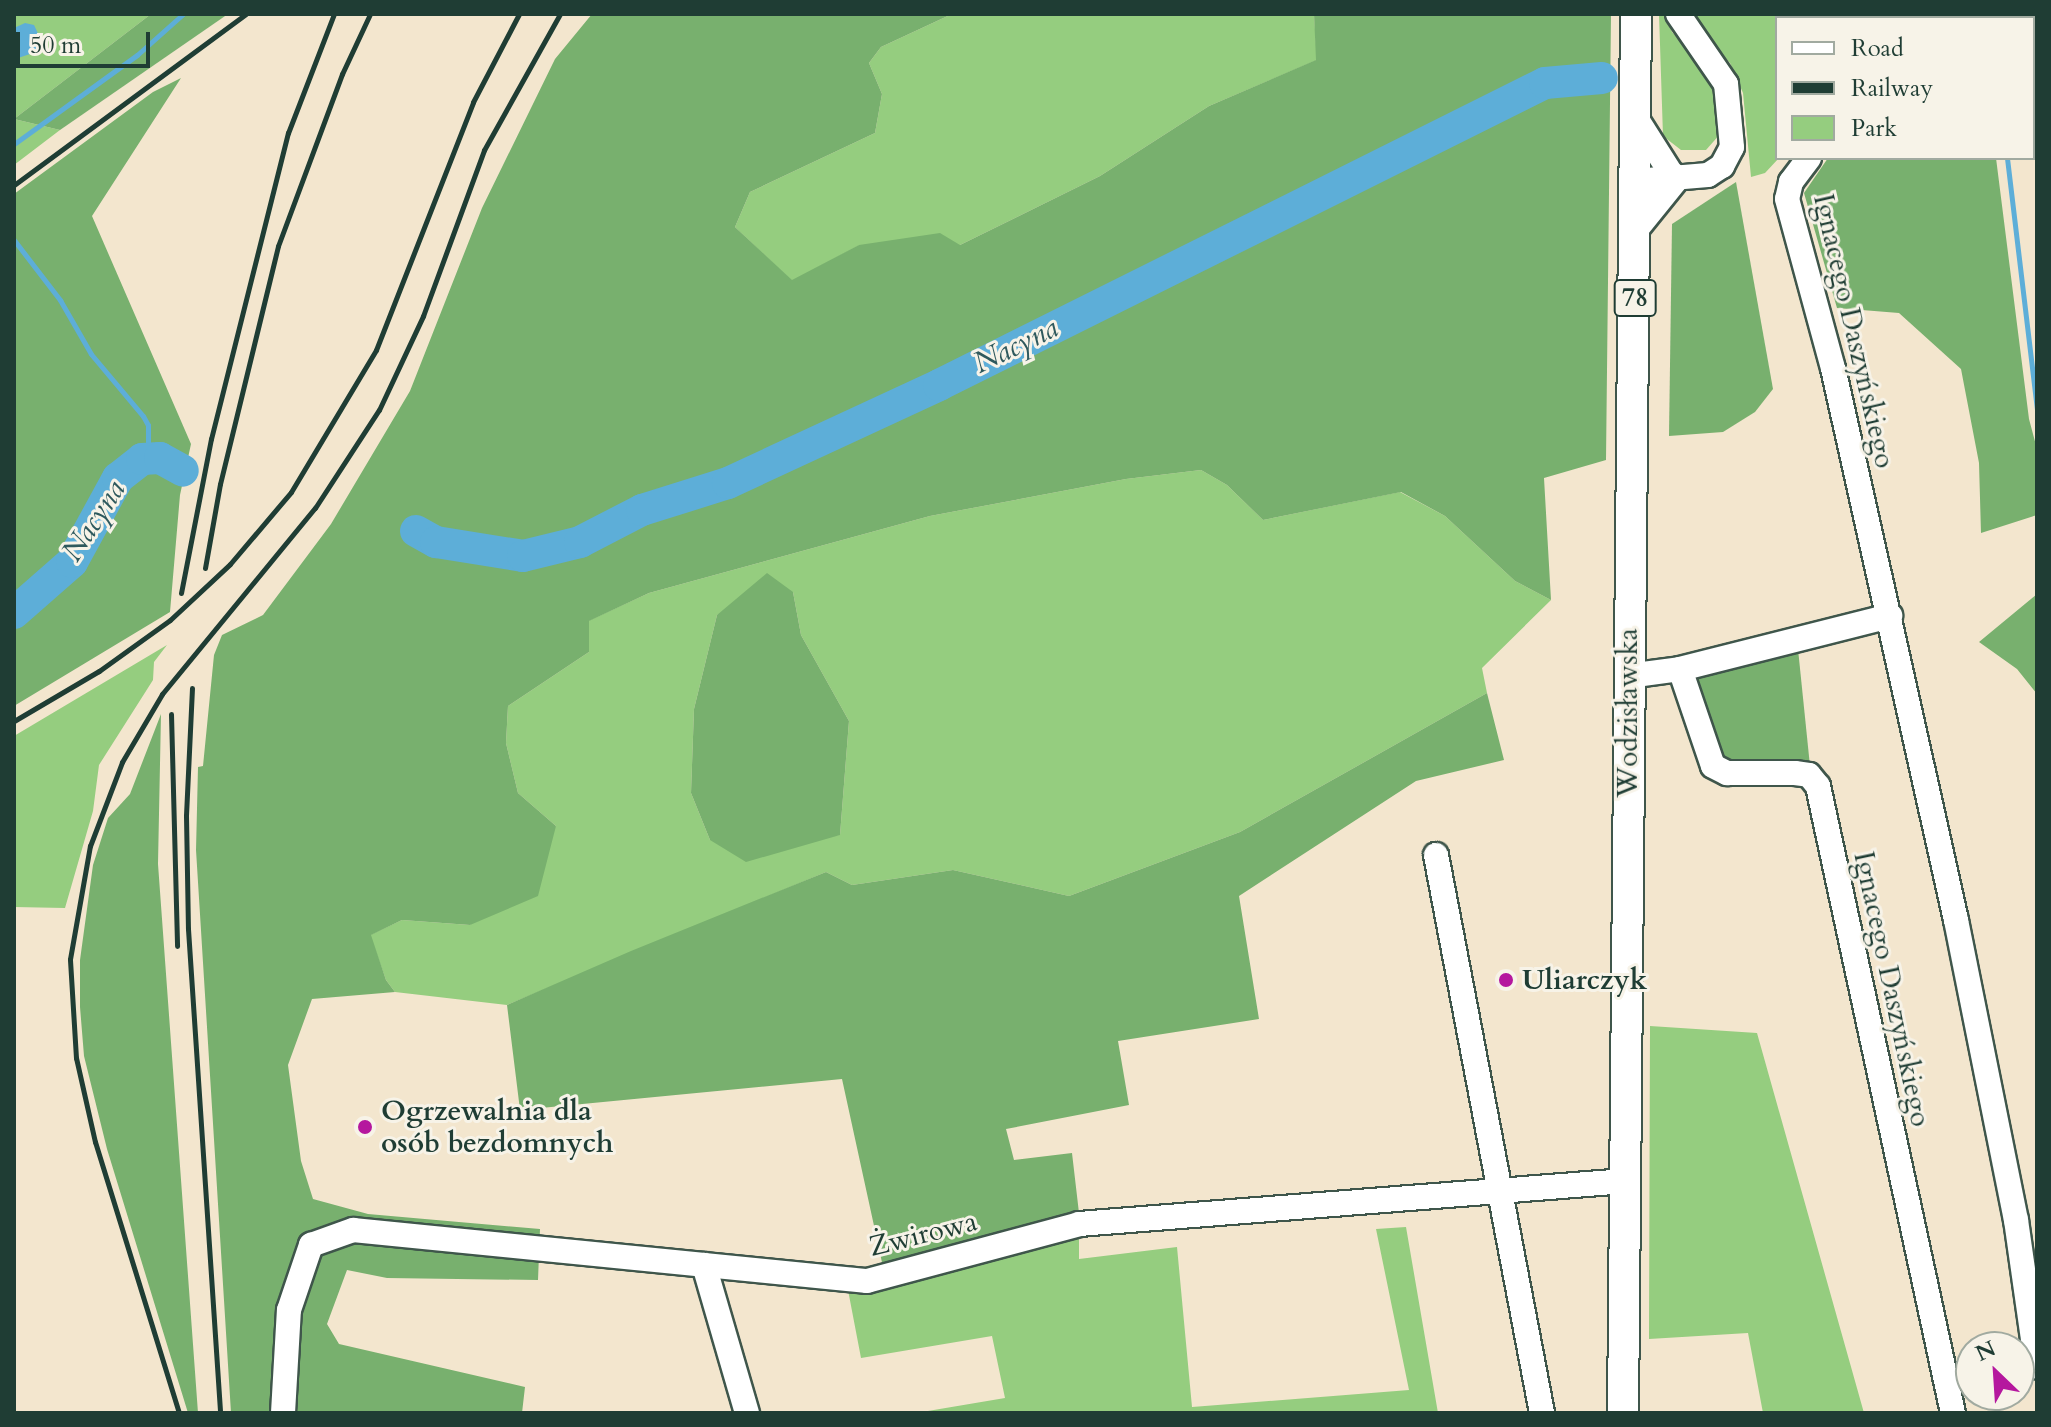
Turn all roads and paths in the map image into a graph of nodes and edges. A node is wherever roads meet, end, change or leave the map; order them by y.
1 (1636, 14) edge
2 (1678, 14) edge
3 (1636, 118) junction
4 (1808, 160) edge
5 (1674, 178) junction
6 (1636, 181) junction
7 (1636, 225) junction
8 (1890, 616) junction
9 (1680, 669) junction
10 (1628, 676) junction
11 (1436, 855) dead end
12 (1625, 1181) junction
13 (1502, 1190) junction
14 (704, 1265) junction
15 (2037, 1367) edge
16 (283, 1413) edge
17 (747, 1413) edge
18 (1542, 1413) edge
19 (1623, 1413) edge
20 (1953, 1413) edge

1 - 3 main road, Wodzisławska / 78
2 - 5 street
3 - 5 street
3 - 6 main road, Wodzisławska / 78
4 - 8 street, Ignacego Daszyńskiego
5 - 6 street
5 - 7 main road
6 - 7 main road, Wodzisławska / 78
7 - 10 main road, Wodzisławska / 78
8 - 9 street
8 - 15 street, Ignacego Daszyńskiego
9 - 10 street
9 - 20 street, Ignacego Daszyńskiego
10 - 12 main road, Wodzisławska / 78
11 - 13 street
12 - 13 street, Żwirowa
12 - 19 main road, Wodzisławska / 78
13 - 14 street, Żwirowa
13 - 18 street
14 - 16 street, Żwirowa
14 - 17 street

